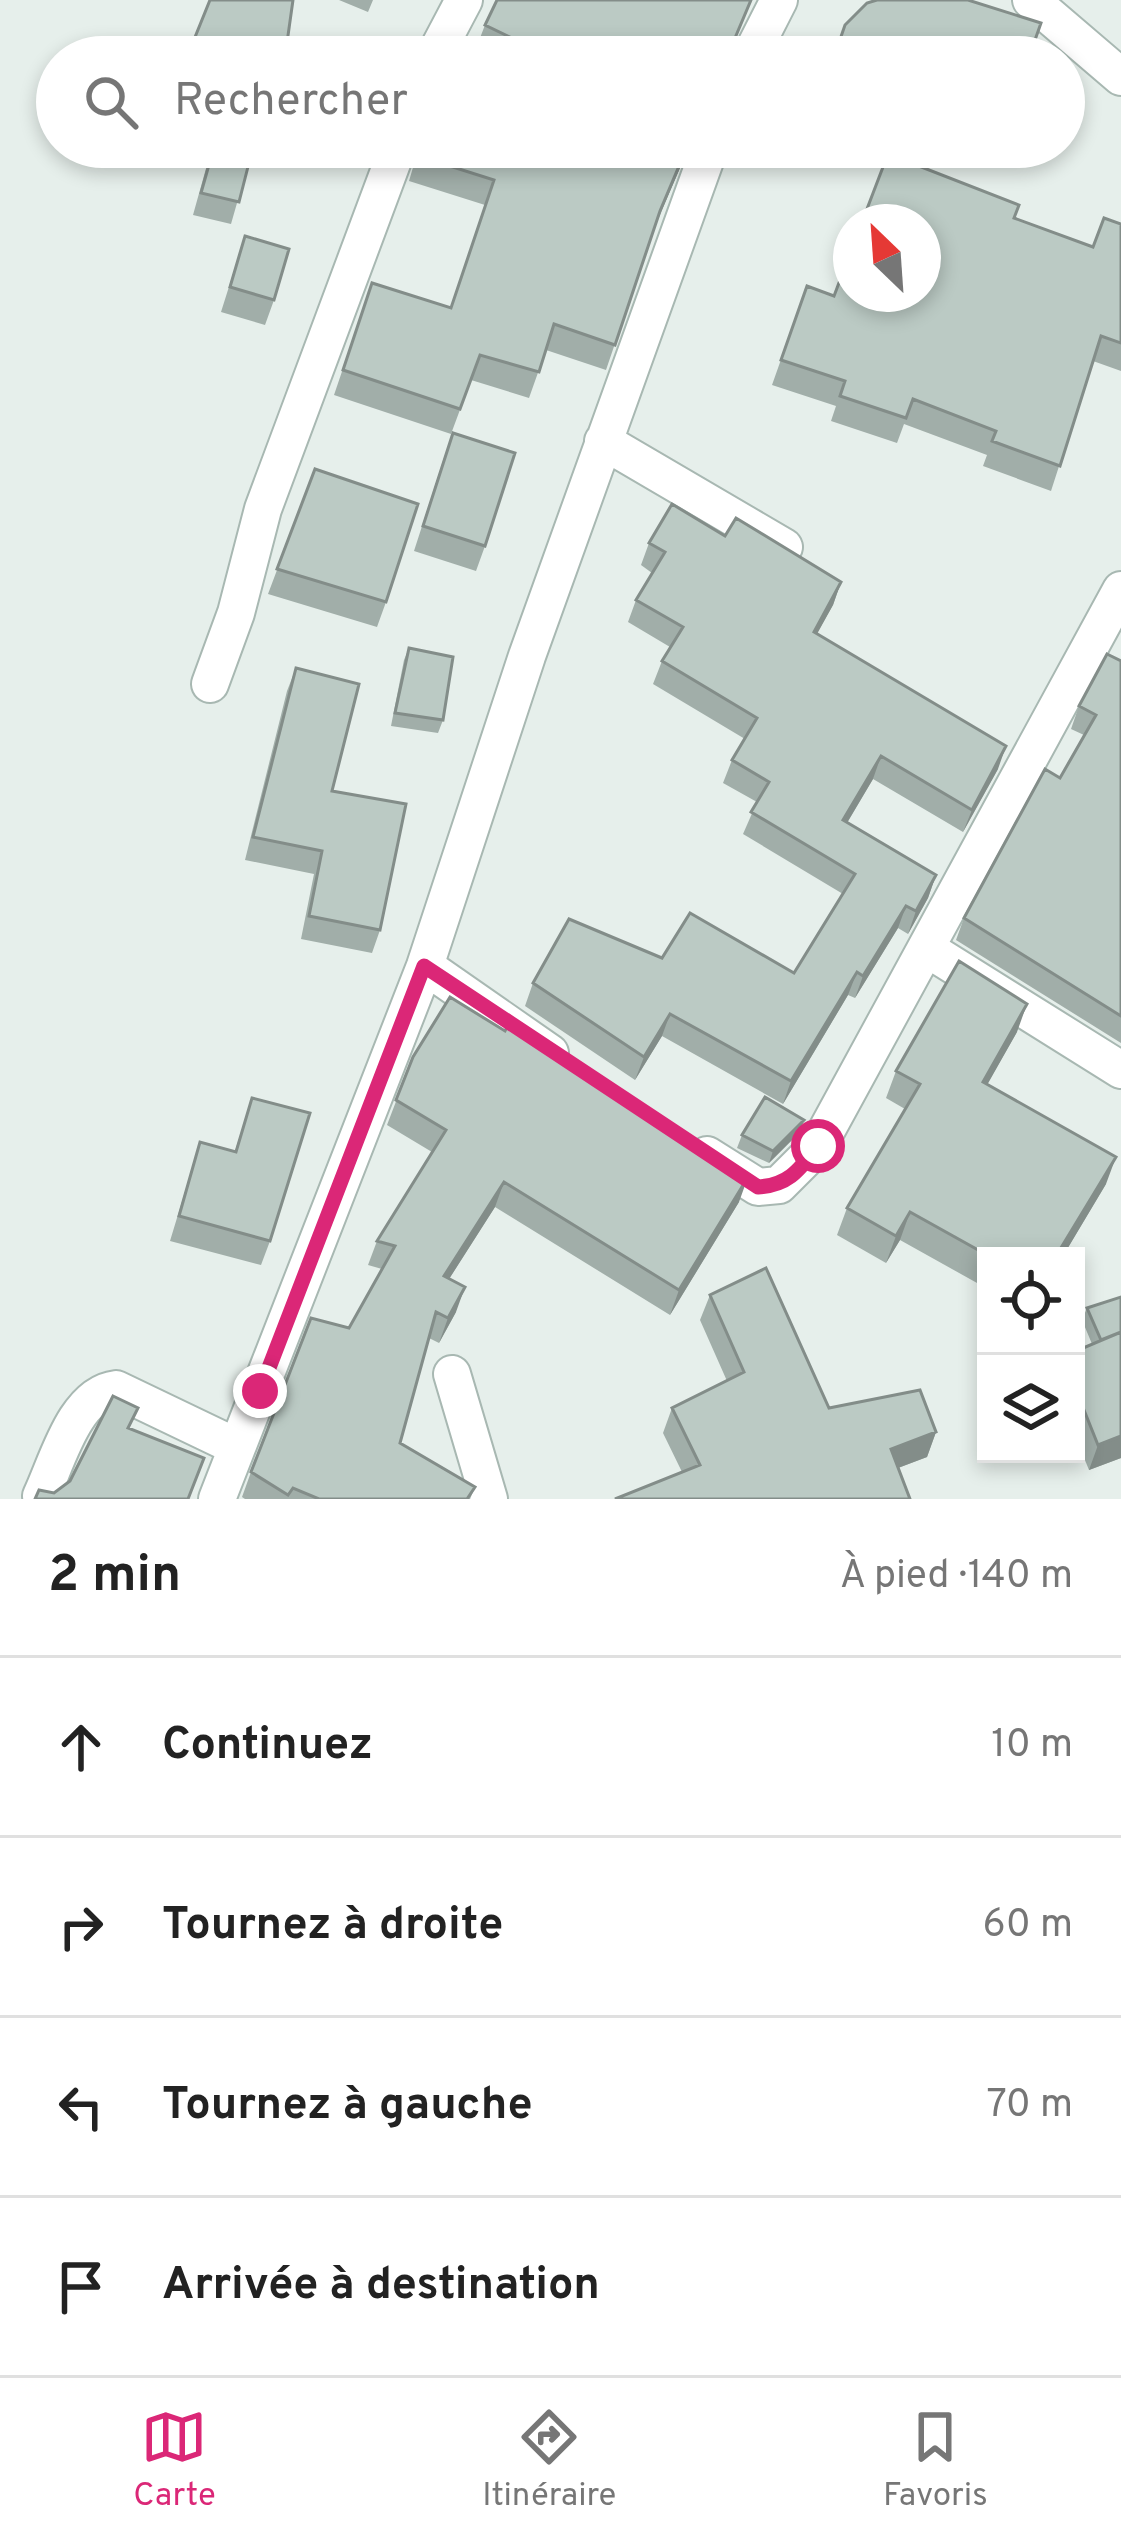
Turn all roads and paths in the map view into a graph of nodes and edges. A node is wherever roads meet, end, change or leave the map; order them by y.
1 (464, 0) edge
2 (778, 0) edge
3 (1031, 0) edge
4 (445, 36) edge
5 (760, 36) edge
6 (1074, 36) edge
7 (1085, 46) edge
8 (1121, 76) edge
9 (390, 168) edge
10 (702, 168) edge
11 (603, 441) junction
12 (784, 547) edge
13 (1121, 590) edge
14 (210, 684) dead end
15 (929, 950) junction
16 (424, 966) junction
17 (1121, 1070) edge
18 (580, 1073) edge
19 (674, 1134) edge
20 (452, 1374) dead end
21 (237, 1447) junction
22 (40, 1496) edge
23 (217, 1499) edge
24 (489, 1499) edge

1 - 4 street
2 - 5 street
3 - 6 street
7 - 8 street
9 - 14 street
10 - 11 street
11 - 12 street
11 - 16 street
13 - 15 street
15 - 17 street
15 - 19 street
16 - 18 street
16 - 21 street
20 - 24 street
21 - 22 street
21 - 23 street

